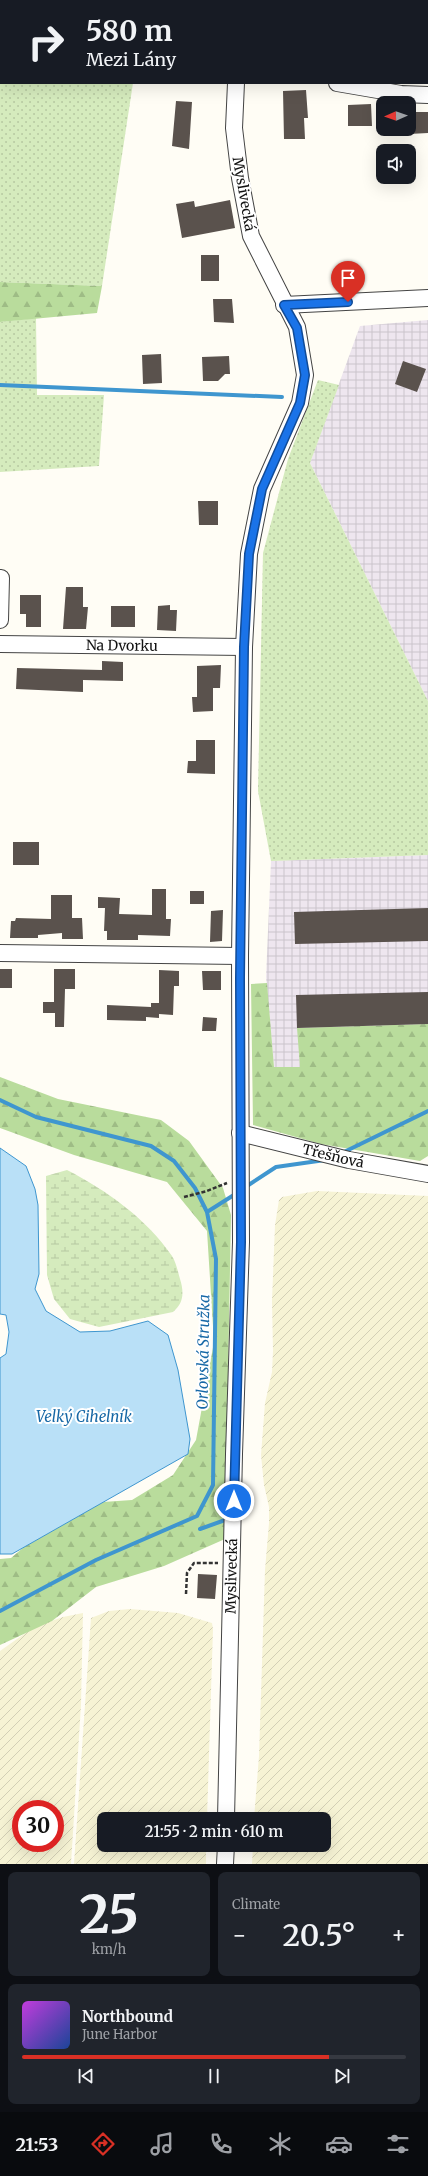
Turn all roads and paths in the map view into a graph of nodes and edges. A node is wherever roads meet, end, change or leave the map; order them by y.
1 (236, 84) edge
2 (343, 84) edge
3 (428, 95) edge
4 (428, 298) edge
5 (284, 305) junction
6 (1, 578) edge
7 (0, 620) edge
8 (0, 644) edge
9 (244, 647) junction
10 (0, 953) edge
11 (240, 956) junction
12 (240, 1133) junction
13 (428, 1174) edge
14 (207, 1191) dead end
15 (184, 1197) dead end
16 (233, 1564) junction
17 (186, 1594) dead end
18 (226, 1812) edge
19 (226, 1852) edge
20 (225, 1864) edge

1 - 5 street, Myslivecká
2 - 3 street
4 - 5 street
5 - 9 street, Myslivecká
6 - 7 street
8 - 9 street, Na Dvorku
9 - 11 street, Myslivecká
10 - 11 street
11 - 12 street, Myslivecká
12 - 13 street, Třešňová
12 - 16 street, Myslivecká
14 - 15 path
16 - 17 path
16 - 18 street, Myslivecká
19 - 20 street

